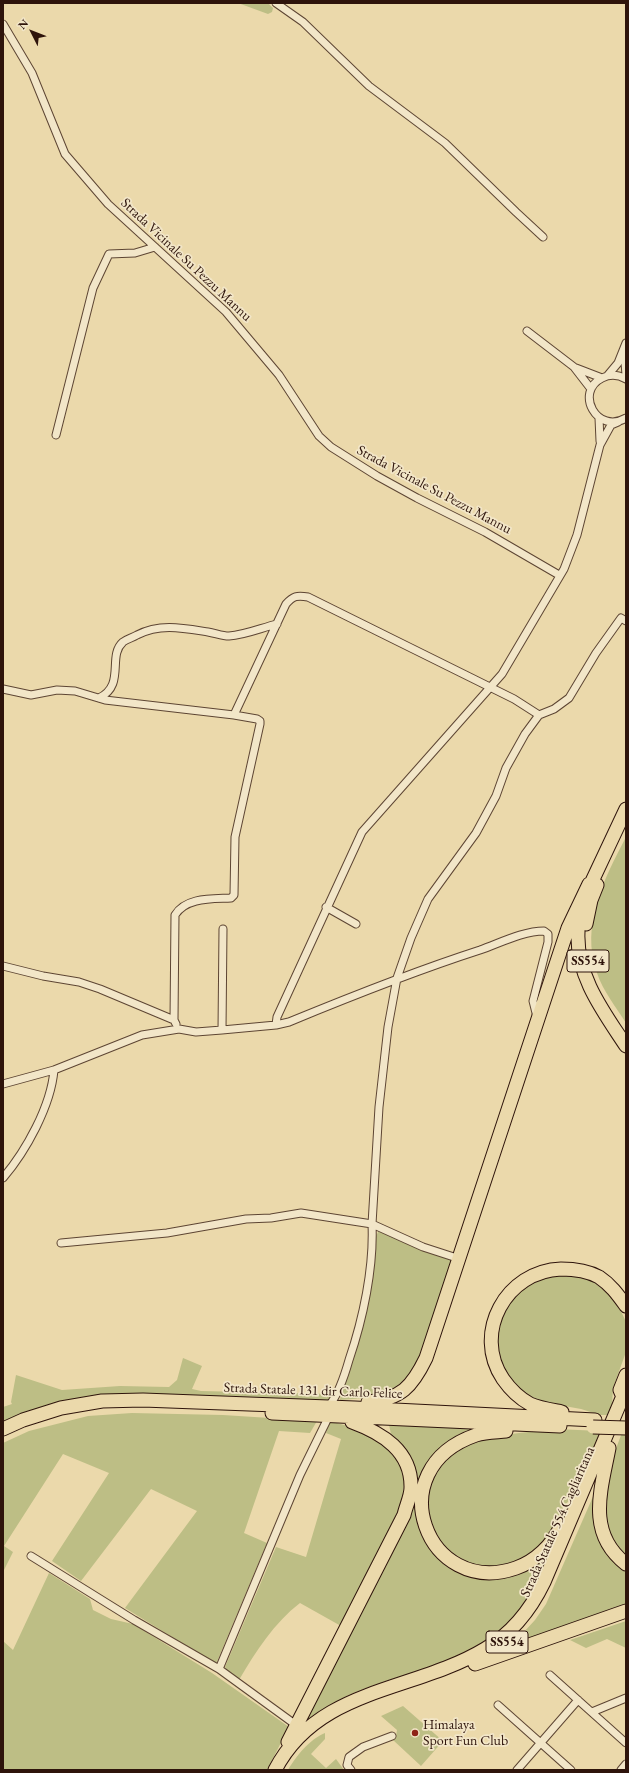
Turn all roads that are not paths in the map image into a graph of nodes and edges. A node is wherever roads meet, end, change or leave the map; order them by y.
1 (276, 3) edge
2 (3, 24) edge
3 (543, 236) dead end
4 (155, 247) junction
5 (527, 332) dead end
6 (625, 346) edge
7 (574, 367) junction
8 (626, 375) edge
9 (605, 377) junction
10 (626, 379) edge
11 (591, 389) junction
12 (599, 418) junction
13 (626, 418) edge
14 (618, 422) junction
15 (56, 435) dead end
16 (600, 445) junction
17 (559, 575) junction
18 (626, 621) edge
19 (277, 624) junction
20 (3, 689) edge
21 (490, 689) junction
22 (99, 698) junction
23 (234, 715) junction
24 (539, 715) junction
25 (626, 808) edge
26 (626, 825) edge
27 (590, 884) junction
28 (326, 907) junction
29 (356, 924) dead end
30 (223, 929) dead end
31 (3, 966) edge
32 (397, 978) junction
33 (174, 1020) junction
34 (538, 1021) junction
35 (276, 1025) junction
36 (179, 1029) junction
37 (222, 1030) junction
38 (626, 1031) edge
39 (626, 1046) edge
40 (54, 1070) junction
41 (3, 1084) edge
42 (3, 1178) edge
43 (372, 1224) junction
44 (60, 1243) dead end
45 (460, 1258) junction
46 (626, 1306) edge
47 (626, 1375) edge
48 (625, 1398) edge
49 (331, 1402) dead end
50 (355, 1408) junction
51 (341, 1418) junction
52 (327, 1420) dead end
53 (626, 1421) edge
54 (594, 1423) junction
55 (531, 1426) junction
56 (626, 1428) edge
57 (3, 1429) edge
58 (3, 1436) edge
59 (609, 1448) junction
60 (580, 1499) junction
61 (31, 1556) dead end
62 (626, 1564) edge
63 (626, 1611) edge
64 (475, 1664) junction
65 (218, 1670) junction
66 (550, 1674) dead end
67 (626, 1698) edge
68 (578, 1700) junction
69 (498, 1706) dead end
70 (592, 1712) junction
71 (296, 1725) junction
72 (392, 1736) dead end
73 (540, 1743) junction
74 (626, 1743) edge
75 (626, 1764) edge
76 (278, 1769) edge
77 (351, 1770) edge
78 (517, 1770) edge
79 (571, 1770) edge
80 (621, 1770) edge

1 - 3 street
2 - 4 street, Strada Vicinale Su Pezzu Mannu
4 - 15 street
4 - 17 street, Strada Vicinale Su Pezzu Mannu
5 - 7 street
6 - 8 street
6 - 9 street
7 - 9 street
7 - 11 street
9 - 10 street
9 - 11 street
11 - 12 street
12 - 14 street
12 - 16 street
13 - 14 street
14 - 16 street
16 - 17 street
17 - 21 street
18 - 24 street
19 - 21 street
19 - 22 street
19 - 23 street
20 - 22 street
21 - 24 street
21 - 28 street
22 - 23 street
23 - 33 street
24 - 32 street
25 - 27 highway, SS554
26 - 38 highway, SS554
27 - 34 highway
27 - 39 highway, SS554
28 - 29 street
28 - 35 street
30 - 37 street
31 - 33 street
32 - 34 street
32 - 35 street
32 - 43 street
33 - 36 street
34 - 45 highway
35 - 37 street
36 - 37 street
36 - 40 street
40 - 41 street
40 - 42 street
43 - 44 street
43 - 45 street
43 - 49 street
45 - 50 highway
46 - 54 highway
47 - 48 highway
48 - 59 highway, Strada Statale 554 Cagliaritana / SS554
48 - 60 highway, SS554
50 - 54 highway, Strada Statale 131 dir Carlo Felice
50 - 57 highway, Strada Statale 131 dir Carlo Felice
51 - 55 highway, Strada Statale 131 dir Carlo Felice
51 - 58 highway, Strada Statale 131 dir Carlo Felice
51 - 71 highway
52 - 65 street
53 - 54 highway, Strada Statale 131 dir Carlo Felice
54 - 55 highway
54 - 56 highway, Strada Statale 131 dir Carlo Felice, bridge
55 - 60 highway
59 - 62 highway
59 - 64 highway, Strada Statale 554 Cagliaritana / SS554
60 - 76 highway, Strada Statale 554 Cagliaritana / SS554
61 - 65 street
63 - 64 highway
64 - 76 highway, Strada Statale 554 Cagliaritana / SS554
65 - 71 street
66 - 68 street
67 - 70 street
68 - 70 street
68 - 73 street
69 - 73 street
70 - 74 street
71 - 76 highway
72 - 77 street
73 - 78 street
73 - 79 street
75 - 80 street

